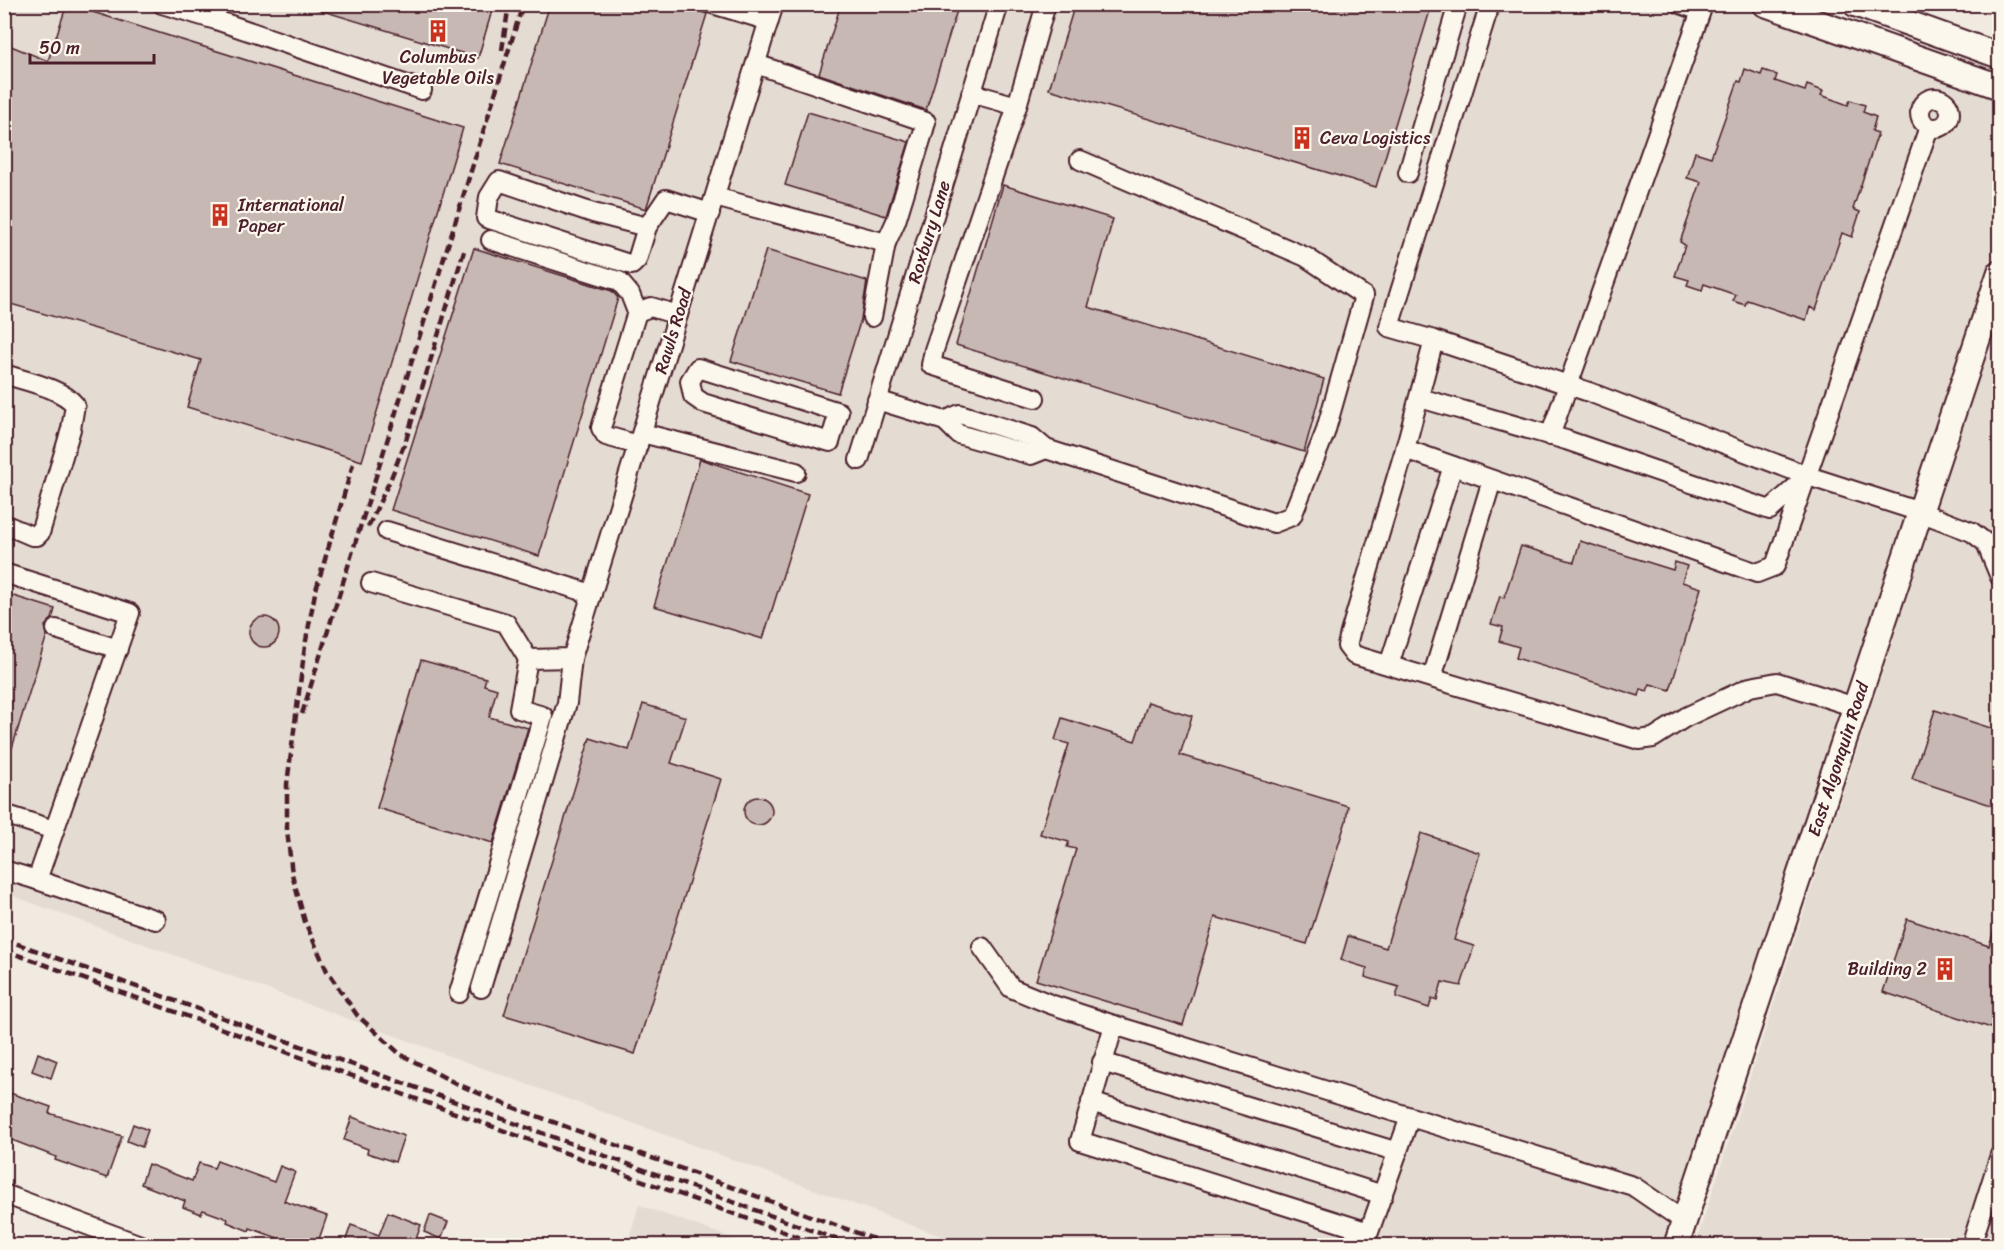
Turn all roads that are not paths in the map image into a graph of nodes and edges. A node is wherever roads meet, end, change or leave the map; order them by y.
1 (162, 4) edge
2 (712, 4) edge
3 (999, 4) edge
4 (1046, 4) edge
5 (1458, 4) edge
6 (1490, 4) edge
7 (1681, 4) edge
8 (1765, 4) edge
9 (1855, 4) edge
10 (771, 13) edge
11 (2000, 56) edge
12 (756, 63) junction
13 (2000, 87) edge
14 (422, 90) dead end
15 (971, 93) junction
16 (1017, 106) junction
17 (1929, 127) dead end
18 (1080, 160) dead end
19 (1408, 173) dead end
20 (712, 205) junction
21 (647, 227) junction
22 (491, 240) dead end
23 (886, 243) junction
24 (2000, 272) edge
25 (637, 312) junction
26 (678, 315) junction
27 (872, 316) dead end
28 (1434, 340) junction
29 (660, 373) junction
30 (4, 374) edge
31 (690, 381) junction
32 (1568, 385) junction
33 (1035, 398) dead end
34 (1420, 398) junction
35 (877, 400) junction
36 (1550, 436) junction
37 (640, 439) junction
38 (1405, 450) junction
39 (859, 460) dead end
40 (1453, 466) junction
41 (796, 472) dead end
42 (1808, 476) junction
43 (1492, 480) junction
44 (1920, 512) junction
45 (4, 524) edge
46 (387, 531) dead end
47 (4, 573) edge
48 (2000, 577) edge
49 (371, 583) dead end
50 (592, 594) junction
51 (57, 629) dead end
52 (118, 649) junction
53 (572, 658) junction
54 (528, 659) junction
55 (1389, 665) junction
56 (1432, 678) junction
57 (1855, 707) junction
58 (4, 814) edge
59 (54, 830) junction
60 (4, 870) edge
61 (37, 880) junction
62 (156, 920) dead end
63 (982, 947) dead end
64 (481, 988) dead end
65 (459, 993) dead end
66 (1114, 1025) junction
67 (1102, 1062) junction
68 (1091, 1102) junction
69 (1410, 1117) junction
70 (1398, 1152) junction
71 (2000, 1155) edge
72 (4, 1194) edge
73 (1383, 1195) junction
74 (1684, 1221) junction
75 (143, 1245) edge
76 (1676, 1245) edge
77 (1971, 1245) edge

1 - 14 street
2 - 10 street
3 - 15 street, Roxbury Lane
4 - 16 street
5 - 19 street
6 - 28 street
7 - 32 street
8 - 13 main road
9 - 11 main road
10 - 12 street, Rawls Road
12 - 20 street, Rawls Road
12 - 23 street
15 - 16 street
15 - 35 street, Roxbury Lane
16 - 33 street
17 - 42 street
18 - 35 street
20 - 21 street
20 - 23 street
20 - 26 street, Rawls Road
21 - 21 street
22 - 25 street
23 - 27 street
24 - 44 main road, East Algonquin Road
25 - 26 street
25 - 37 street
26 - 29 street, Rawls Road
28 - 32 street
28 - 34 street
29 - 31 street
29 - 37 street, Rawls Road
30 - 45 street
31 - 31 street
32 - 36 street
32 - 42 street
34 - 36 street
34 - 38 street
35 - 39 street, Roxbury Lane
36 - 42 street
37 - 41 street
37 - 50 street, Rawls Road
38 - 40 street
38 - 55 street
40 - 43 street
40 - 55 street
42 - 43 street
42 - 44 street
43 - 56 street
44 - 48 street
44 - 57 main road, East Algonquin Road
46 - 50 street
47 - 52 street
49 - 54 street
50 - 53 street, Rawls Road
51 - 52 street
52 - 59 street
53 - 54 street
53 - 64 street, Rawls Road
54 - 65 street
55 - 56 street
56 - 57 street
57 - 74 main road, East Algonquin Road
58 - 59 street
59 - 61 street
60 - 61 street
61 - 62 street
63 - 66 street
66 - 67 street
66 - 69 street
67 - 68 street
67 - 70 street
68 - 73 street
68 - 73 street
69 - 70 street
69 - 74 street
70 - 73 street
71 - 77 street
72 - 75 street
74 - 76 main road, East Algonquin Road

